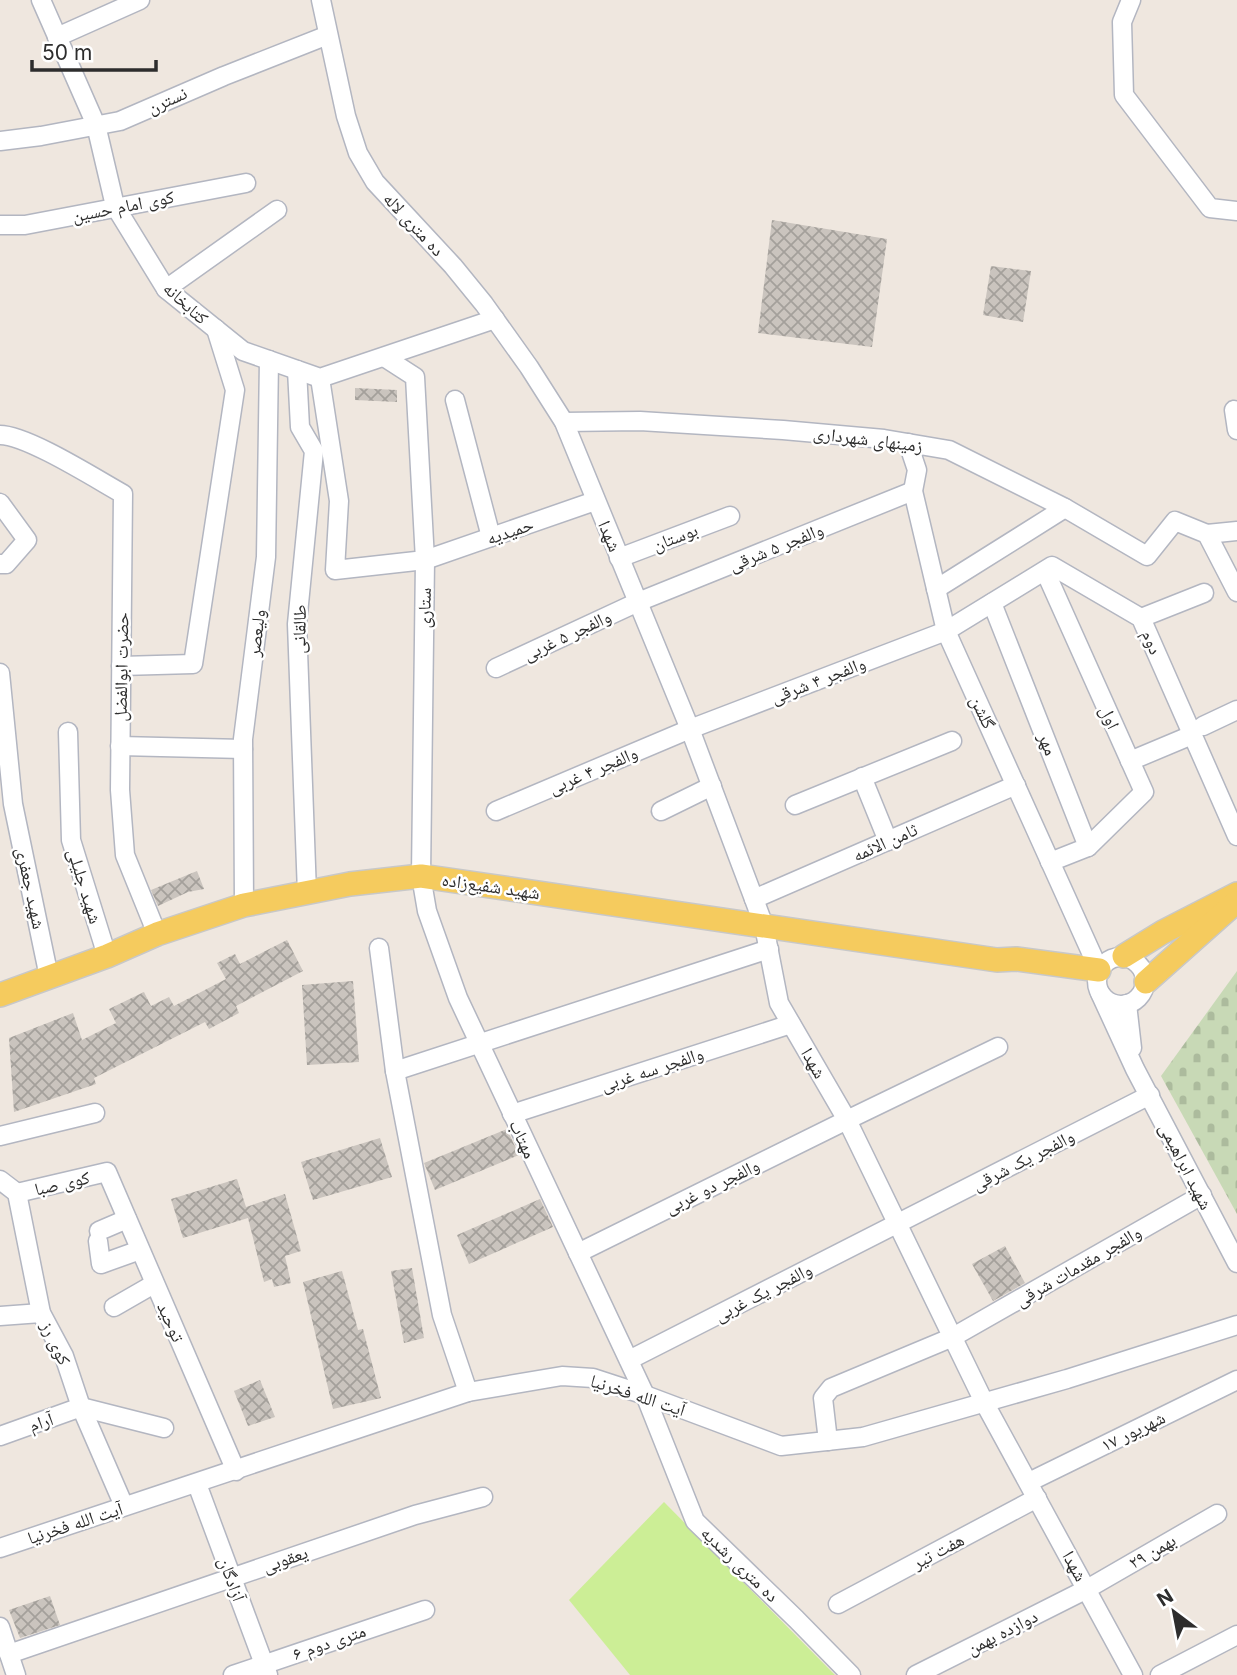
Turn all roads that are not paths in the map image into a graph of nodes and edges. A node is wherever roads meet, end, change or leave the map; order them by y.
1 (41, 0) edge
2 (140, 0) edge
3 (321, 0) edge
4 (1131, 0) edge
5 (328, 35) junction
6 (57, 37) junction
7 (96, 125) junction
8 (0, 141) edge
9 (246, 183) dead end
10 (114, 206) junction
11 (277, 210) dead end
12 (1237, 211) edge
13 (0, 225) edge
14 (166, 289) junction
15 (495, 319) junction
16 (216, 329) junction
17 (384, 357) junction
18 (269, 360) junction
19 (297, 370) junction
20 (320, 378) junction
21 (455, 400) dead end
22 (1234, 410) dead end
23 (564, 422) junction
24 (1237, 430) edge
25 (0, 435) edge
26 (908, 443) junction
27 (913, 491) junction
28 (595, 501) junction
29 (0, 503) edge
30 (1065, 509) junction
31 (730, 516) dead end
32 (1237, 531) edge
33 (1207, 534) junction
34 (491, 537) junction
35 (619, 558) junction
36 (425, 560) junction
37 (0, 564) edge
38 (1045, 571) junction
39 (1236, 585) edge
40 (936, 589) junction
41 (1204, 593) dead end
42 (638, 602) junction
43 (992, 603) junction
44 (1141, 618) junction
45 (946, 631) junction
46 (121, 666) junction
47 (496, 668) dead end
48 (0, 673) edge
49 (1237, 710) edge
50 (690, 729) junction
51 (1197, 730) junction
52 (68, 732) dead end
53 (952, 741) dead end
54 (120, 746) junction
55 (243, 749) junction
56 (1130, 761) junction
57 (862, 777) junction
58 (1016, 785) junction
59 (712, 786) junction
60 (795, 805) dead end
61 (496, 811) dead end
62 (661, 811) dead end
63 (1237, 836) edge
64 (888, 841) junction
65 (1088, 847) junction
66 (1050, 862) junction
67 (421, 876) junction
68 (307, 893) junction
69 (1237, 894) edge
70 (754, 899) junction
71 (1237, 901) edge
72 (244, 905) junction
73 (764, 926) junction
74 (157, 934) junction
75 (379, 948) dead end
76 (769, 949) junction
77 (107, 956) junction
78 (1124, 956) junction
79 (49, 977) junction
80 (1098, 982) junction
81 (1146, 982) junction
82 (0, 995) edge
83 (1126, 1004) junction
84 (791, 1024) junction
85 (479, 1044) junction
86 (998, 1047) dead end
87 (1135, 1069) junction
88 (396, 1071) junction
89 (1150, 1096) junction
90 (95, 1113) dead end
91 (512, 1115) junction
92 (847, 1120) junction
93 (0, 1136) edge
94 (107, 1172) joint
95 (0, 1180) edge
96 (16, 1193) junction
97 (1202, 1195) junction
98 (127, 1219) junction
99 (897, 1224) junction
100 (140, 1250) junction
101 (578, 1253) junction
102 (1237, 1263) edge
103 (154, 1284) junction
104 (114, 1307) dead end
105 (41, 1313) junction
106 (0, 1316) edge
107 (1237, 1325) edge
108 (953, 1338) junction
109 (629, 1360) junction
110 (1237, 1380) edge
111 (468, 1392) junction
112 (645, 1395) junction
113 (984, 1402) junction
114 (81, 1407) junction
115 (164, 1427) dead end
116 (0, 1436) edge
117 (828, 1441) junction
118 (236, 1471) junction
119 (197, 1484) junction
120 (1033, 1490) junction
121 (483, 1497) dead end
122 (124, 1506) junction
123 (1217, 1514) dead end
124 (0, 1548) edge
125 (231, 1577) junction
126 (1087, 1589) junction
127 (838, 1604) dead end
128 (425, 1610) dead end
129 (0, 1627) edge
130 (1237, 1635) edge
131 (9, 1654) junction
132 (266, 1670) edge
133 (16, 1675) edge
134 (233, 1675) edge
135 (850, 1675) edge
136 (916, 1675) edge
137 (1133, 1675) edge
138 (1160, 1675) edge

1 - 6 street, کتابخانه
2 - 6 street
3 - 5 street, ده متری لاله
4 - 12 street
5 - 7 street, نسترن
5 - 15 street, ده متری لاله
6 - 7 street, کتابخانه
7 - 8 street, نسترن
7 - 10 street, کتابخانه
9 - 10 street, کوی امام حسین
10 - 13 street, کوی امام حسین
10 - 14 street, کتابخانه
11 - 14 street
14 - 16 street, کتابخانه
15 - 17 street
15 - 23 street, ده متری لاله
16 - 18 street, کتابخانه
16 - 46 street
17 - 20 street
17 - 36 street, ستاری
18 - 19 street, کتابخانه
18 - 55 street, ولیعصر
19 - 20 street, کتابخانه
19 - 68 street, طالقانی
20 - 36 street, حمیدیه
21 - 34 street
22 - 24 street
23 - 26 street, زمینهای شهرداری
23 - 28 street, شهدا
25 - 46 street, حضرت ابوالفضل
26 - 27 street, گلشن
26 - 30 street, زمینهای شهرداری
27 - 40 street, گلشن
27 - 42 street, والفجر ۵ شرقی
28 - 34 street, حمیدیه
28 - 35 street, شهدا
29 - 37 street
30 - 33 street, زمینهای شهرداری
30 - 40 street
31 - 35 street, بوستان
32 - 33 street
33 - 39 street
34 - 36 street, حمیدیه
35 - 42 street, شهدا
36 - 67 street, ستاری
38 - 43 street
38 - 44 street, دوم
38 - 56 street, اول
40 - 45 street, گلشن
41 - 44 street
42 - 47 street, والفجر ۵ غربی
42 - 50 street, شهدا
43 - 45 street
43 - 65 street, مهر
44 - 51 street, دوم
45 - 50 street, والفجر ۴ شرقی
45 - 58 street, گلشن
46 - 54 street, حضرت ابوالفضل
48 - 79 street, شهید جعفری
49 - 51 street
50 - 59 street, شهدا
50 - 61 street, والفجر ۴ غربی
51 - 56 street
51 - 63 street, دوم
52 - 77 street, شهید جلیلی
53 - 57 street
54 - 55 street
54 - 74 street, حضرت ابوالفضل
55 - 72 street, ولیعصر
56 - 65 street, اول
57 - 60 street
57 - 64 street
58 - 64 street, ثامن الائمه
58 - 66 street, گلشن
59 - 62 street
59 - 70 street, شهدا
64 - 70 street, ثامن الائمه
65 - 66 street
66 - 80 street, گلشن
67 - 68 main road, شهید شفیع‌زاده
67 - 73 main road, شهید شفیع‌زاده
67 - 85 street, مهتاب
68 - 72 main road, شهید شفیع‌زاده
69 - 78 main road
70 - 73 street, شهدا
71 - 81 main road
72 - 74 main road, شهید شفیع‌زاده
73 - 76 street, شهدا
73 - 80 main road, شهید شفیع‌زاده
74 - 77 main road, شهید شفیع‌زاده
75 - 88 street
76 - 84 street, شهدا
76 - 85 street
77 - 79 main road, شهید شفیع‌زاده
78 - 80 street
78 - 81 street
79 - 82 main road, شهید شفیع‌زاده
80 - 83 street
80 - 87 street, شهید ابراهیمی
81 - 83 street
83 - 87 street, شهید ابراهیمی
84 - 91 street, والفجر سه غربی
84 - 92 street, شهدا
85 - 88 street
85 - 91 street, مهتاب
86 - 92 street, والفجر دو غربی
87 - 89 street, شهید ابراهیمی
88 - 111 street
89 - 97 street, شهید ابراهیمی
89 - 99 street, والفجر یک شرقی
90 - 93 street
91 - 101 street, مهتاب
92 - 99 street, شهدا
92 - 101 street, والفجر دو غربی
94 - 96 street, کوی صبا
94 - 98 street, توحید
95 - 96 street
96 - 105 street, کوی رز
97 - 102 street, شهید ابراهیمی
97 - 108 street, والفجر مقدمات شرقی
98 - 100 street, توحید
98 - 100 street
99 - 108 street, شهدا
99 - 109 street, والفجر یک غربی
100 - 103 street, توحید
101 - 109 street, مهتاب
103 - 104 street
103 - 118 street, توحید
105 - 106 street
105 - 114 street, کوی رز
107 - 113 street, آیت الله فخرنیا
108 - 113 street, شهدا
108 - 117 street, والفجر مقدمات شرقی
109 - 112 street, مهتاب
110 - 120 street, ۱۷ شهریور
111 - 112 street, آیت الله فخرنیا
111 - 118 street, آیت الله فخرنیا
112 - 117 street, آیت الله فخرنیا
112 - 135 street, ده متری رشدیه
113 - 117 street, آیت الله فخرنیا
113 - 120 street, شهدا
114 - 115 street
114 - 116 street, آرام
114 - 122 street, کوی رز
118 - 119 street, آیت الله فخرنیا
119 - 122 street, آیت الله فخرنیا
119 - 125 street, آزادگان
120 - 126 street, شهدا
120 - 127 street, هفت تیر
121 - 125 street, یعقوبی
122 - 124 street, آیت الله فخرنیا
123 - 126 street, ۲۹ بهمن
125 - 131 street, یعقوبی
125 - 132 street, آزادگان
126 - 136 street, دوازده بهمن
126 - 137 street, شهدا
128 - 132 street, ۶ متری دوم
129 - 131 street
130 - 138 street
131 - 133 street
132 - 134 street, ۶ متری دوم

